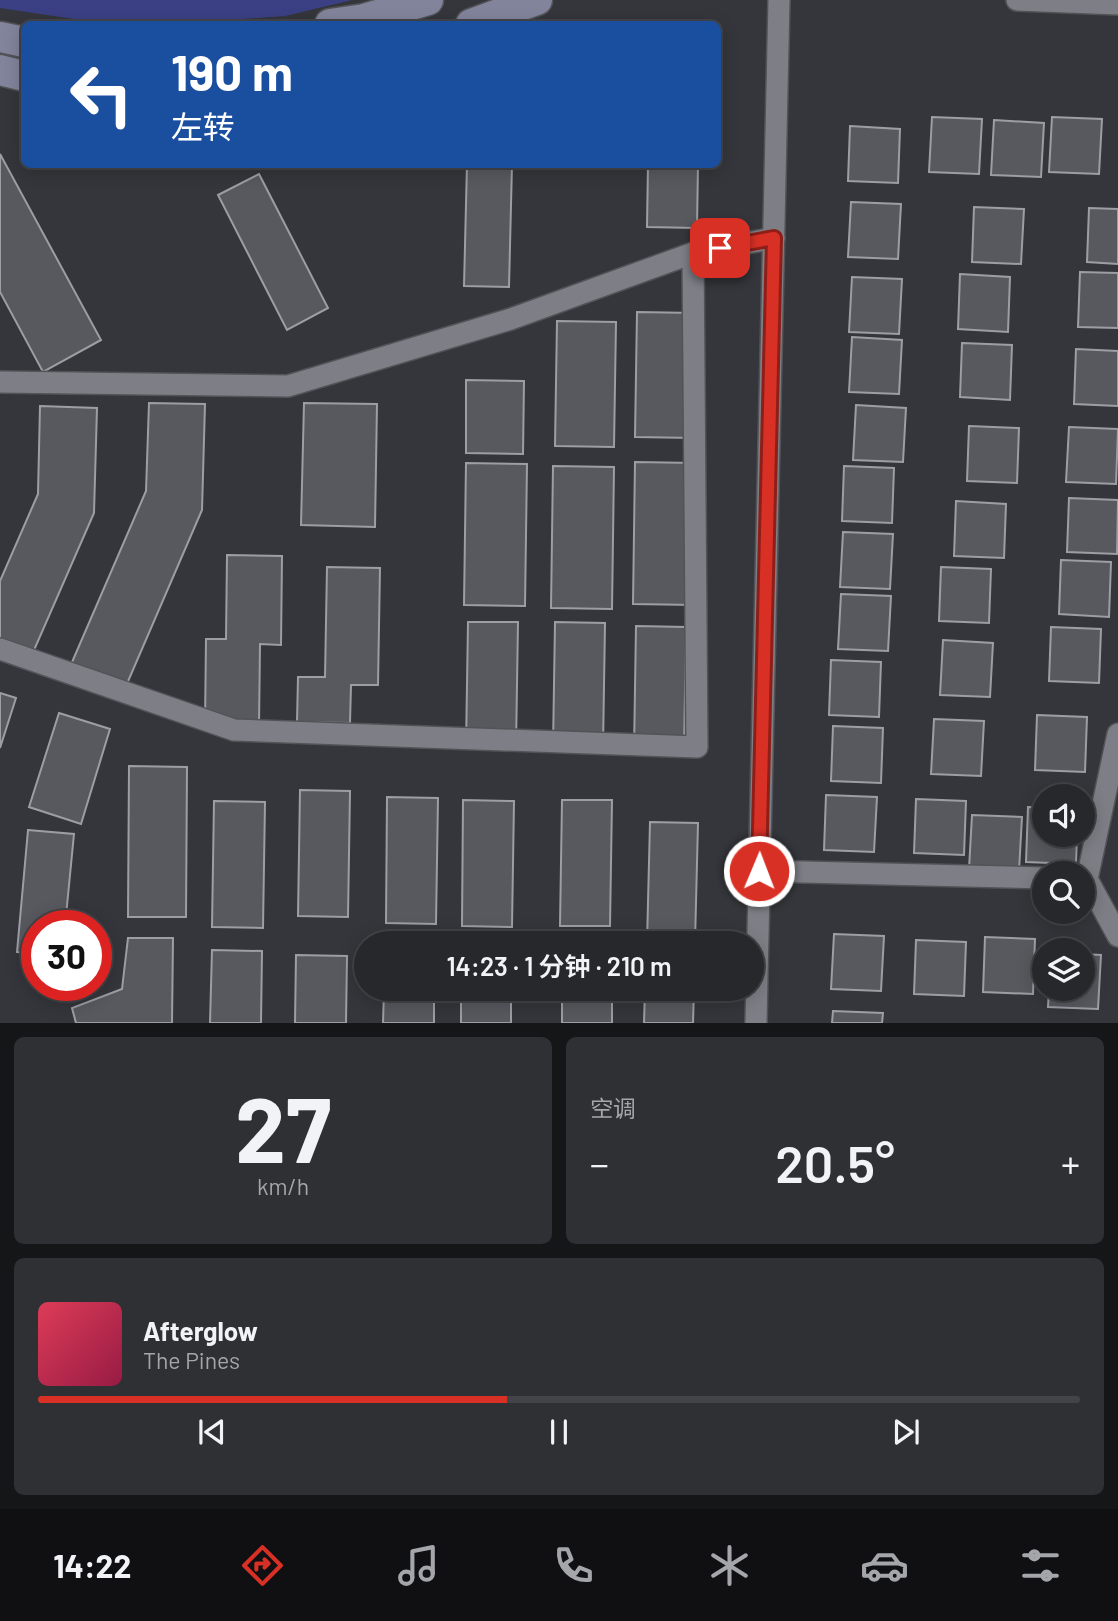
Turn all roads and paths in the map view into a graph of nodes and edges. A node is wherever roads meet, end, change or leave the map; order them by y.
1 (428, 0) edge
2 (537, 0) edge
3 (779, 0) edge
4 (1017, 0) edge
5 (1118, 4) edge
6 (350, 21) edge
7 (479, 21) edge
8 (0, 37) edge
9 (21, 40) edge
10 (0, 70) edge
11 (21, 75) edge
12 (774, 238) junction
13 (693, 253) junction
14 (0, 382) edge
15 (0, 649) edge
16 (1118, 734) edge
17 (1089, 861) edge
18 (759, 871) junction
19 (1032, 878) edge
20 (1095, 896) edge
21 (1118, 936) edge
22 (756, 1023) edge

1 - 6 street
2 - 7 street
3 - 12 street
4 - 5 street
8 - 9 street
10 - 11 street
12 - 13 street
12 - 18 street
13 - 14 street
13 - 15 street
16 - 17 street
18 - 19 street
18 - 22 street
20 - 21 street

